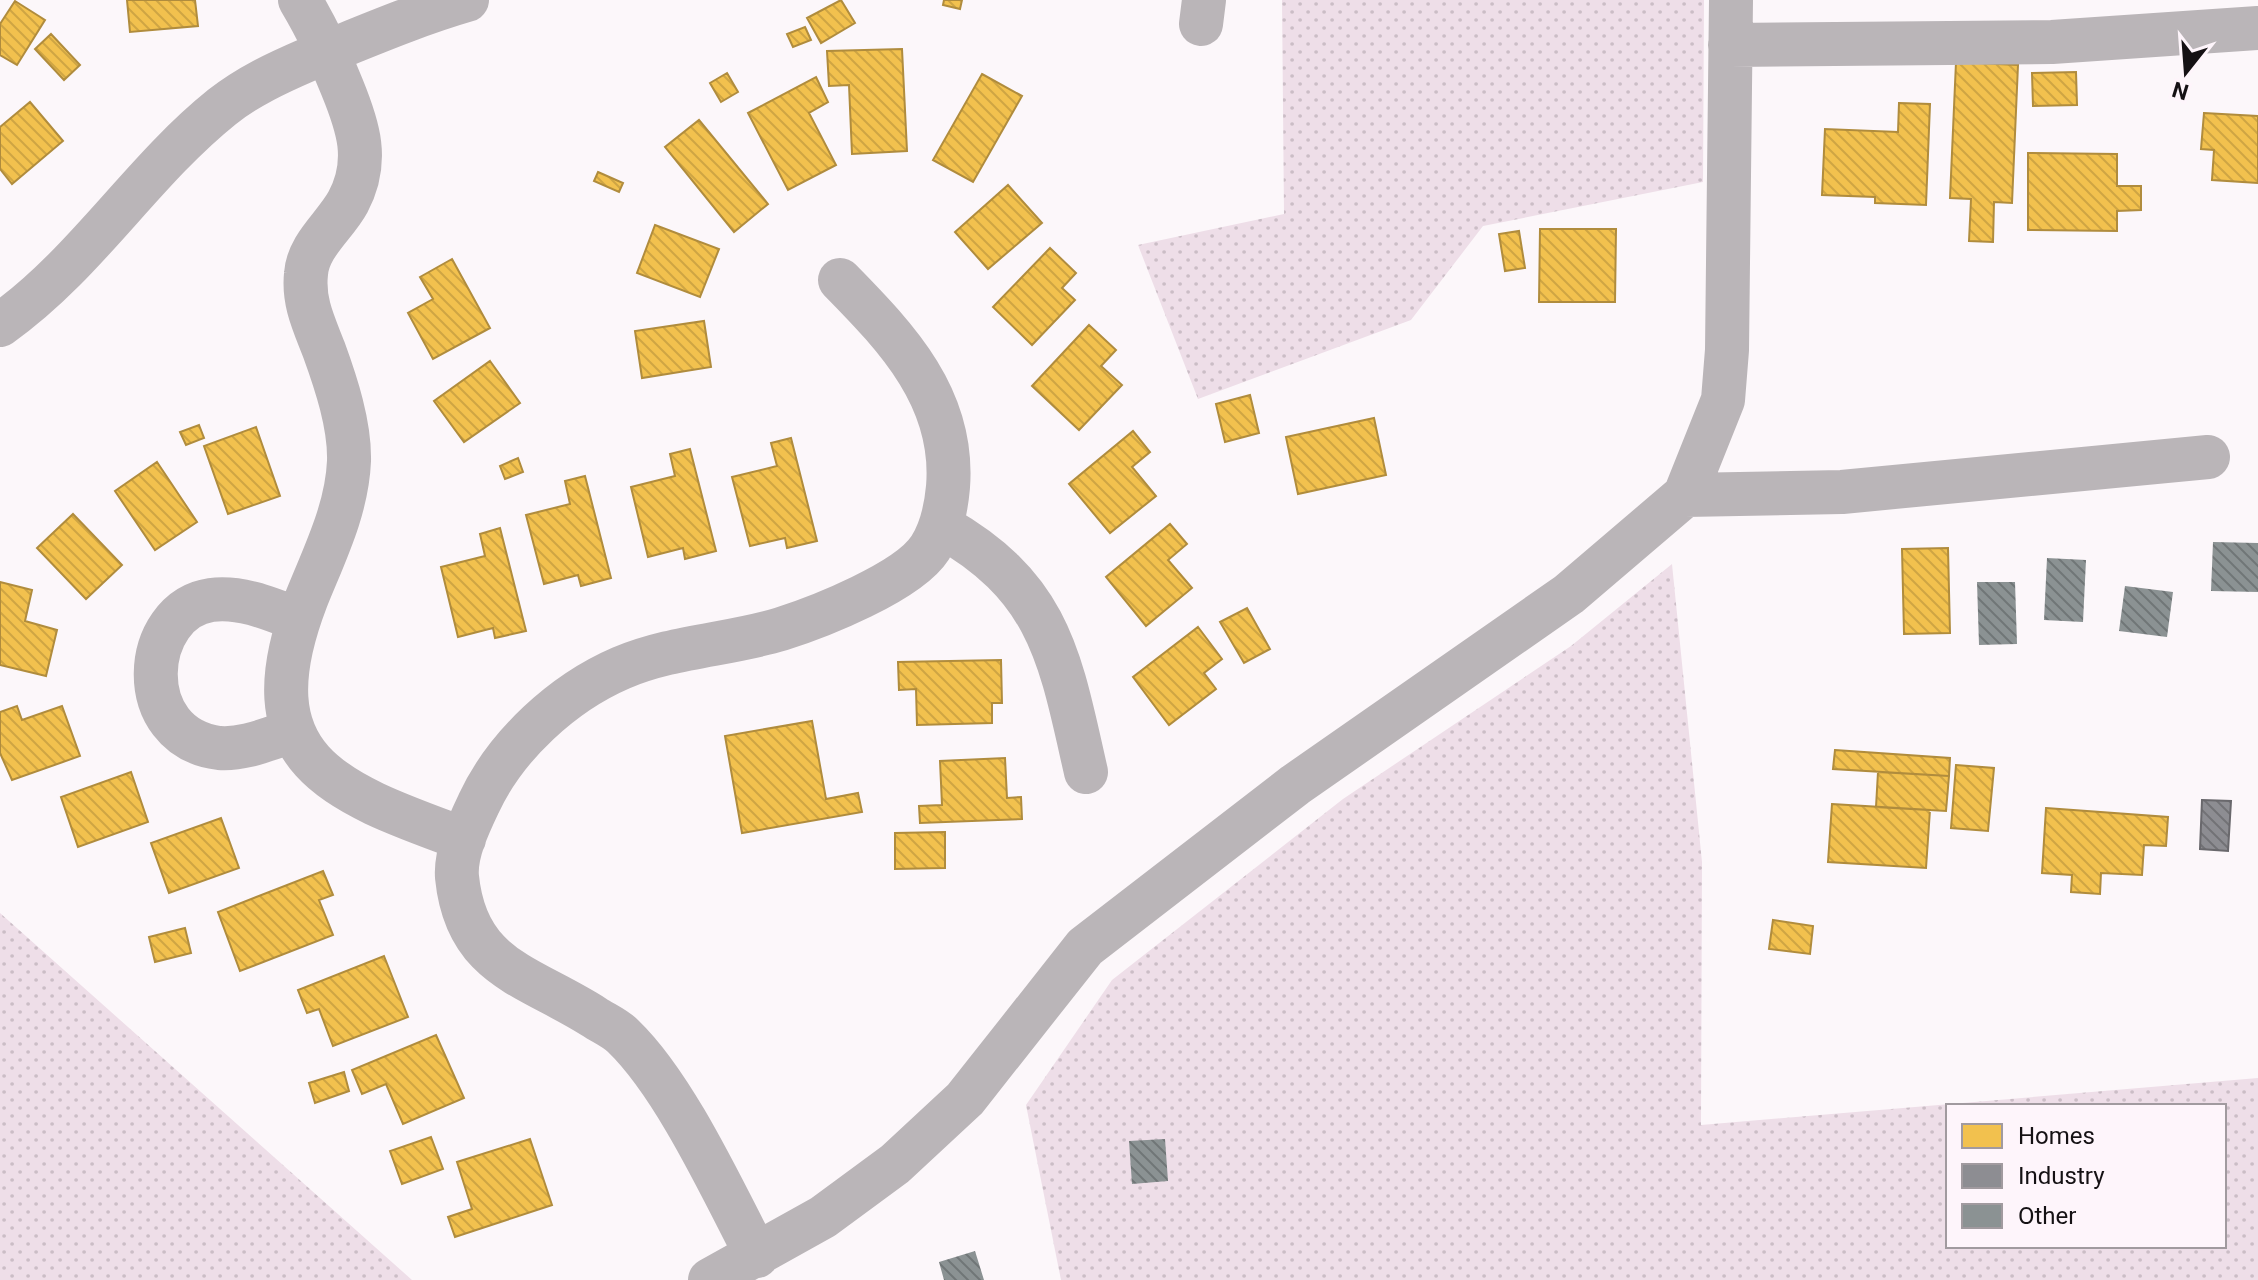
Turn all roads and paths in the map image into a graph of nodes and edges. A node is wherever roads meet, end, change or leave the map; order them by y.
1 (300, 0) edge
2 (467, 0) edge
3 (1731, 0) edge
4 (2258, 28) edge
5 (1730, 45) junction
6 (329, 49) junction
7 (840, 280) dead end
8 (0, 325) edge
9 (2208, 457) dead end
10 (1685, 495) junction
11 (941, 526) junction
12 (299, 620) junction
13 (290, 732) junction
14 (1086, 772) dead end
15 (464, 839) junction
16 (757, 1256) junction
17 (710, 1280) edge

1 - 6 street
2 - 6 street
3 - 5 street
4 - 5 street
5 - 10 street
6 - 8 street
6 - 12 street
7 - 11 street
9 - 10 street
10 - 16 street
11 - 14 street
11 - 15 street
12 - 13 street
12 - 13 street
13 - 15 street
15 - 16 street
16 - 17 street

